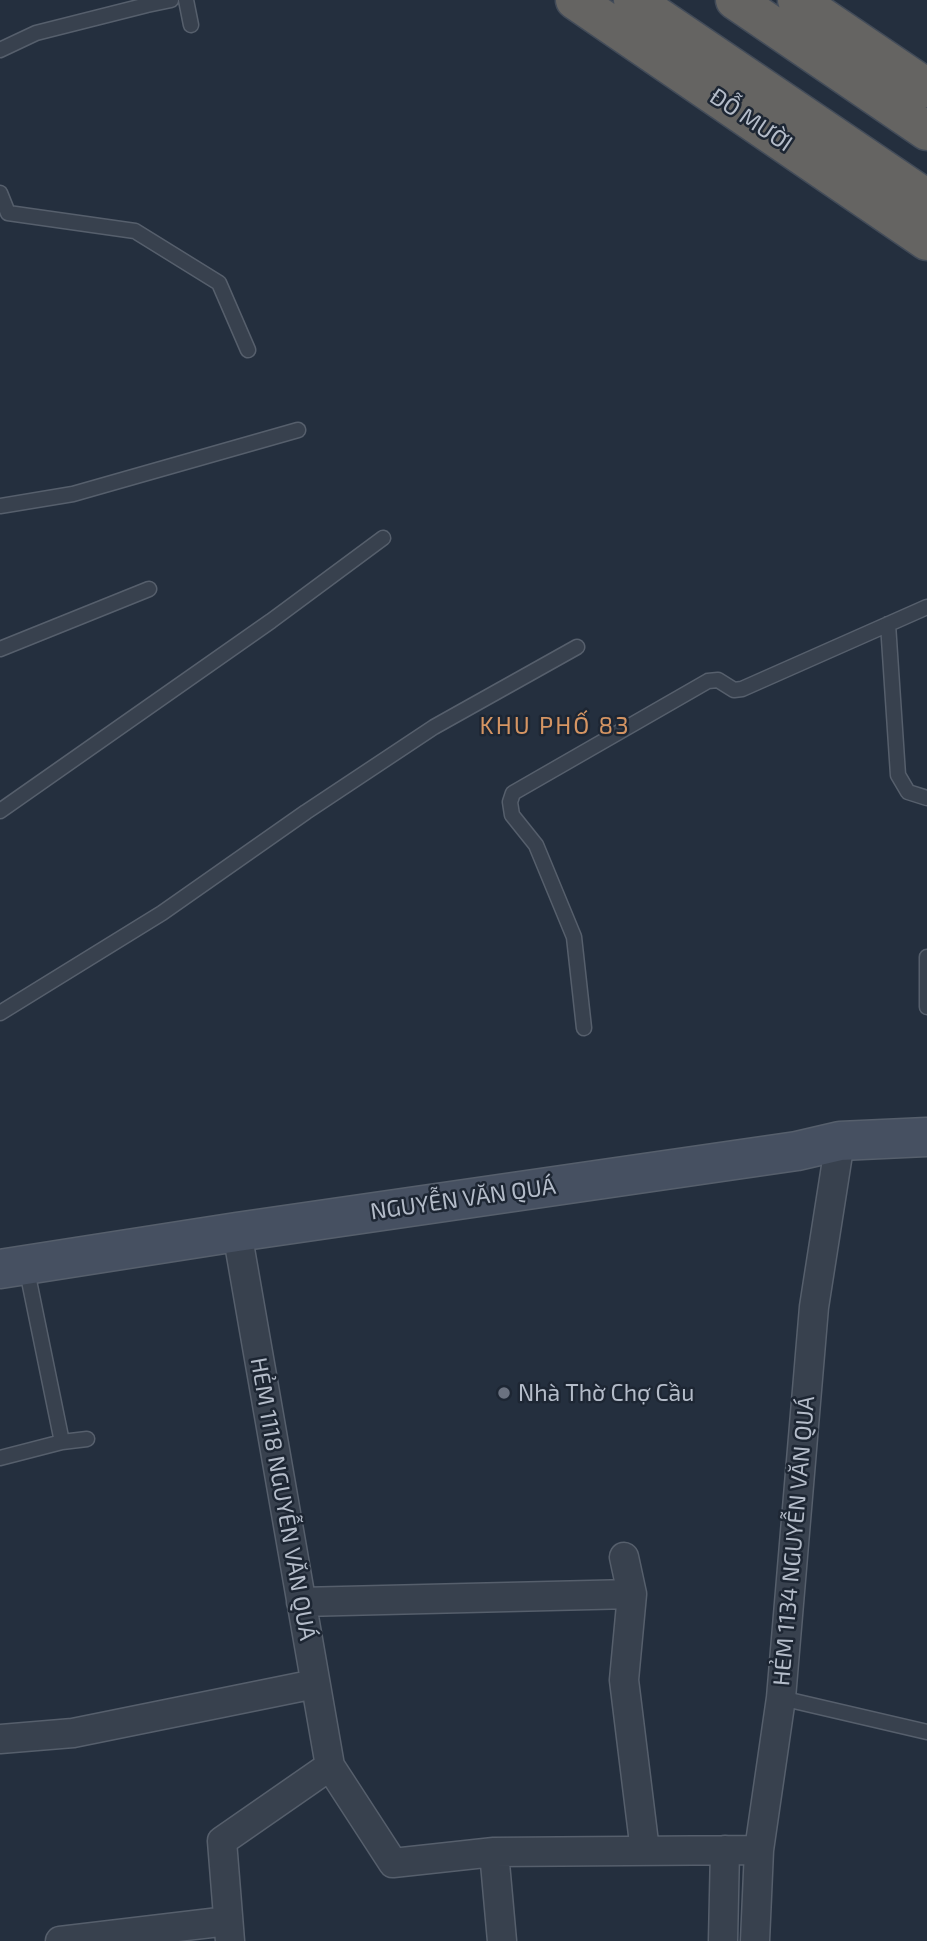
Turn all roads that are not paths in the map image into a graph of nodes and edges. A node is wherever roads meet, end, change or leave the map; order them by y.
1 (171, 0) edge
2 (186, 0) edge
3 (575, 0) edge
4 (633, 0) edge
5 (735, 0) edge
6 (146, 2) edge
7 (808, 19) edge
8 (191, 25) dead end
9 (0, 50) edge
10 (927, 88) edge
11 (927, 131) edge
12 (0, 193) edge
13 (927, 199) edge
14 (927, 241) edge
15 (248, 350) dead end
16 (298, 430) dead end
17 (0, 506) edge
18 (383, 538) dead end
19 (149, 589) dead end
20 (927, 607) edge
21 (888, 624) junction
22 (577, 647) dead end
23 (0, 649) edge
24 (927, 798) edge
25 (0, 811) edge
26 (927, 957) edge
27 (927, 1007) edge
28 (0, 1013) edge
29 (584, 1028) dead end
30 (927, 1137) edge
31 (840, 1141) junction
32 (237, 1232) junction
33 (13, 1267) edge
34 (87, 1438) dead end
35 (62, 1442) junction
36 (0, 1458) edge
37 (624, 1557) dead end
38 (632, 1594) junction
39 (301, 1601) junction
40 (315, 1684) junction
41 (781, 1698) junction
42 (927, 1732) edge
43 (0, 1739) edge
44 (330, 1766) junction
45 (725, 1850) junction
46 (759, 1850) junction
47 (645, 1851) junction
48 (494, 1852) junction
49 (229, 1931) edge
50 (60, 1941) edge
51 (502, 1941) edge
52 (723, 1941) edge
53 (755, 1941) edge

1 - 6 lane
2 - 8 lane
3 - 14 highway, ĐỖ MƯỜI
4 - 13 highway, ĐỖ MƯỜI
5 - 7 highway
6 - 9 lane
7 - 10 highway
7 - 11 highway
12 - 15 lane
16 - 17 lane
18 - 25 lane
19 - 23 lane
20 - 21 lane
21 - 24 lane
21 - 29 lane
22 - 28 lane
26 - 27 lane
30 - 31 main road, NGUYỄN VĂN QUÁ
31 - 32 main road, NGUYỄN VĂN QUÁ
31 - 41 street, HẺM 1134 NGUYỄN VĂN QUÁ
32 - 33 main road, NGUYỄN VĂN QUÁ
32 - 39 street, HẺM 1118 NGUYỄN VĂN QUÁ
33 - 35 lane
34 - 35 lane
35 - 36 lane
37 - 38 street
38 - 39 street
38 - 47 street
39 - 40 street, HẺM 1118 NGUYỄN VĂN QUÁ
40 - 43 street
40 - 44 street, HẺM 1118 NGUYỄN VĂN QUÁ
41 - 42 lane
41 - 46 street, HẺM 1134 NGUYỄN VĂN QUÁ
44 - 48 street
44 - 49 street
45 - 46 street
45 - 47 street
45 - 52 street
46 - 53 street, HẺM 1134 NGUYỄN VĂN QUÁ
47 - 48 street
48 - 51 street
49 - 50 street

